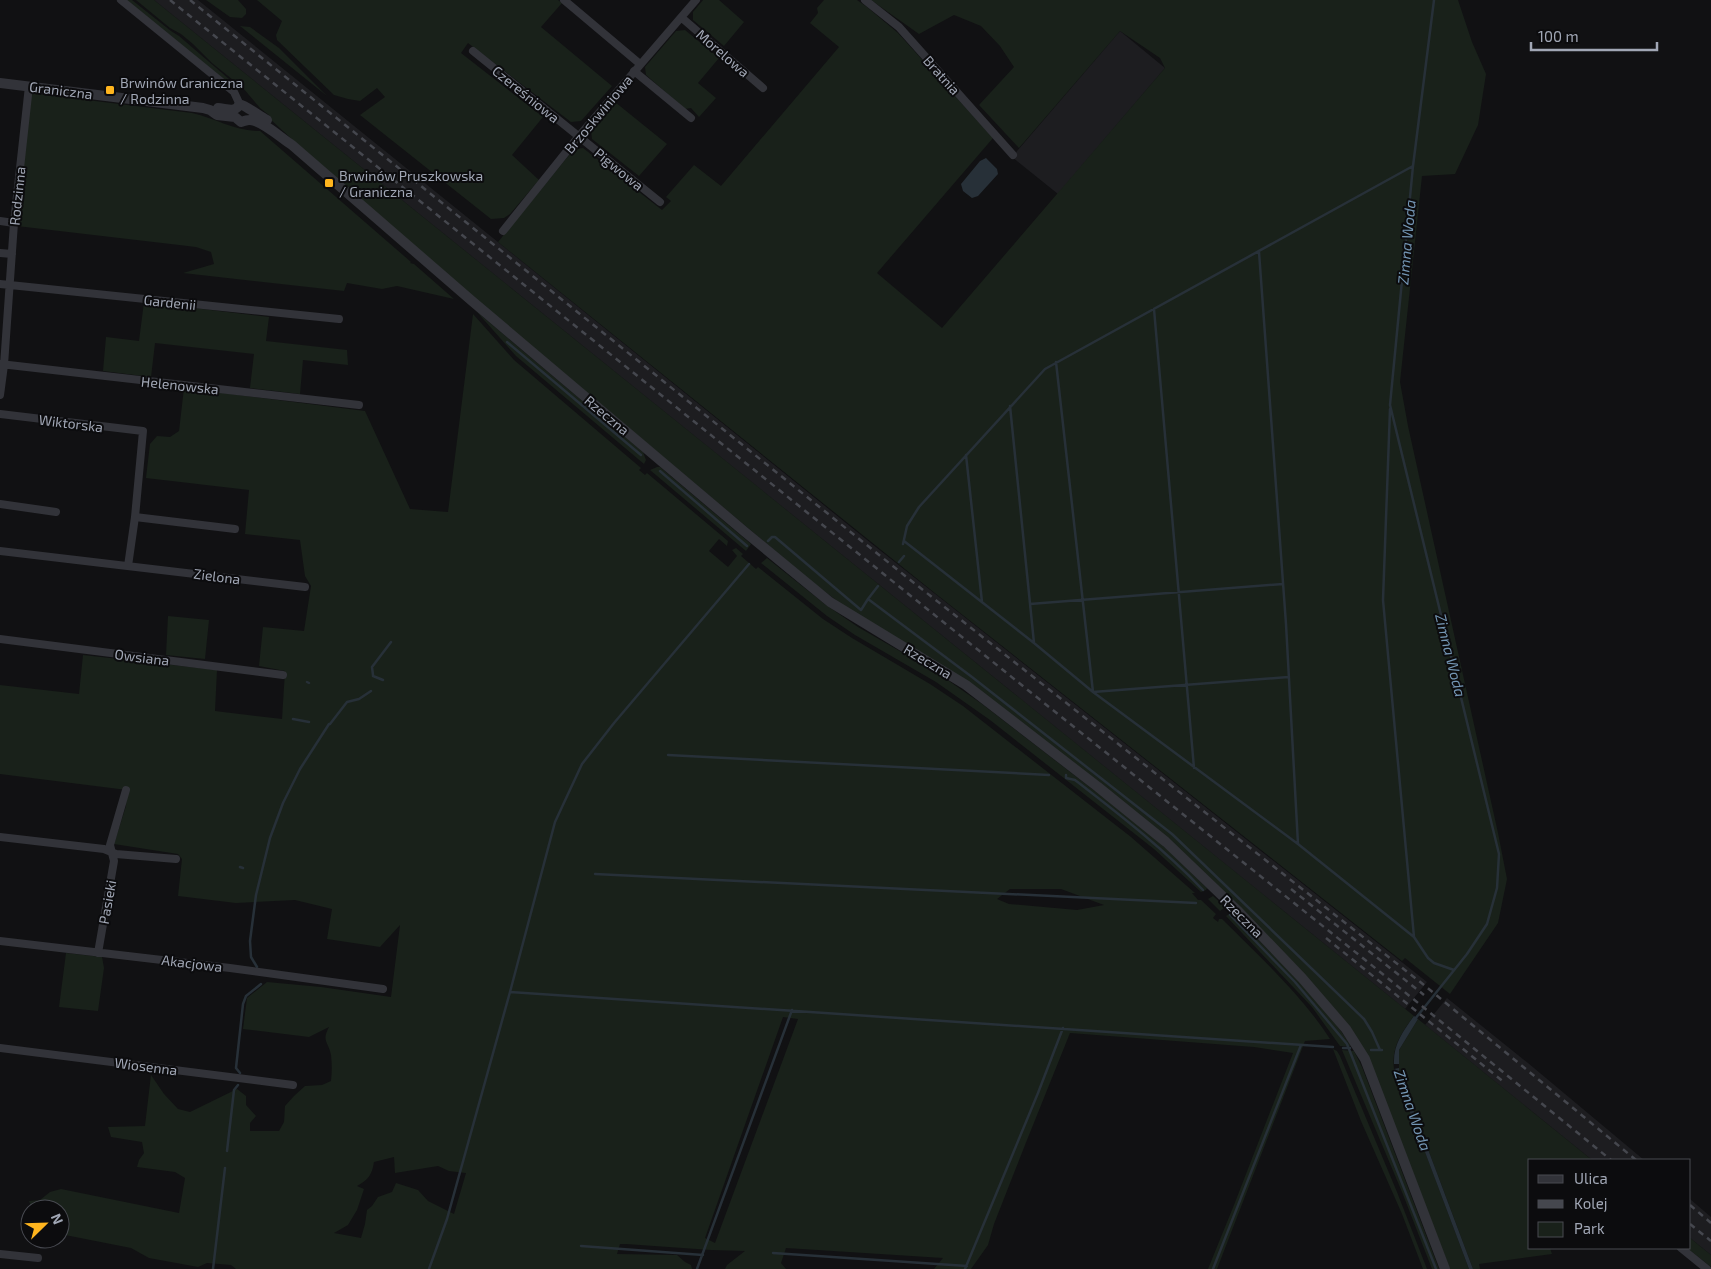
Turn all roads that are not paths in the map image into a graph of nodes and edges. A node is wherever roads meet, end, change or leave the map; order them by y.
1 (121, 0) edge
2 (564, 0) edge
3 (696, 0) edge
4 (865, 0) edge
5 (682, 18) junction
6 (473, 51) dead end
7 (640, 64) junction
8 (634, 71) junction
9 (0, 83) edge
10 (29, 86) junction
11 (764, 88) dead end
12 (237, 111) junction
13 (249, 115) junction
14 (691, 118) dead end
15 (578, 136) junction
16 (1013, 155) dead end
17 (660, 202) dead end
18 (0, 221) edge
19 (14, 223) junction
20 (503, 231) dead end
21 (0, 253) edge
22 (12, 254) junction
23 (0, 284) edge
24 (9, 285) junction
25 (339, 319) dead end
26 (2, 364) edge
27 (0, 394) edge
28 (359, 405) dead end
29 (0, 414) edge
30 (0, 504) edge
31 (56, 512) dead end
32 (135, 517) junction
33 (235, 529) dead end
34 (0, 551) edge
35 (128, 566) junction
36 (306, 587) dead end
37 (0, 639) edge
38 (283, 675) dead end
39 (126, 790) dead end
40 (0, 837) edge
41 (112, 852) junction
42 (176, 859) dead end
43 (0, 941) edge
44 (98, 952) junction
45 (383, 989) dead end
46 (0, 1048) edge
47 (293, 1085) dead end
48 (1681, 1249) edge
49 (0, 1254) edge
50 (38, 1258) dead end
51 (1445, 1269) edge
52 (1707, 1269) edge

1 - 12 street
2 - 7 street
3 - 5 street, Brzoskwiniowa
4 - 16 street, Bratnia
5 - 7 street, Brzoskwiniowa
5 - 11 street, Morelowa
6 - 15 street, Czereśniowa
7 - 8 street, Brzoskwiniowa
8 - 14 street
8 - 15 street, Brzoskwiniowa
9 - 10 street, Graniczna
10 - 12 street, Graniczna
10 - 19 street, Rodzinna
12 - 13 street, Rzeczna
12 - 13 street, Graniczna
13 - 51 street, Rzeczna
15 - 17 street, Pigwowa
15 - 20 street, Brzoskwiniowa
18 - 19 street
19 - 22 street, Rodzinna
21 - 22 street
22 - 24 street, Rodzinna
23 - 24 street, Gardenii
24 - 25 street, Gardenii
24 - 26 street, Rodzinna
26 - 27 street, Rodzinna
26 - 28 street, Helenowska
29 - 32 street, Wiktorska
30 - 31 street
32 - 33 street
32 - 35 street
34 - 35 street, Zielona
35 - 36 street, Zielona
37 - 38 street, Owsiana
39 - 41 street, Pasieki
40 - 41 street
41 - 42 street
41 - 44 street, Pasieki
43 - 44 street, Akacjowa
44 - 45 street, Akacjowa
46 - 47 street, Wiosenna
48 - 52 street
49 - 50 street

